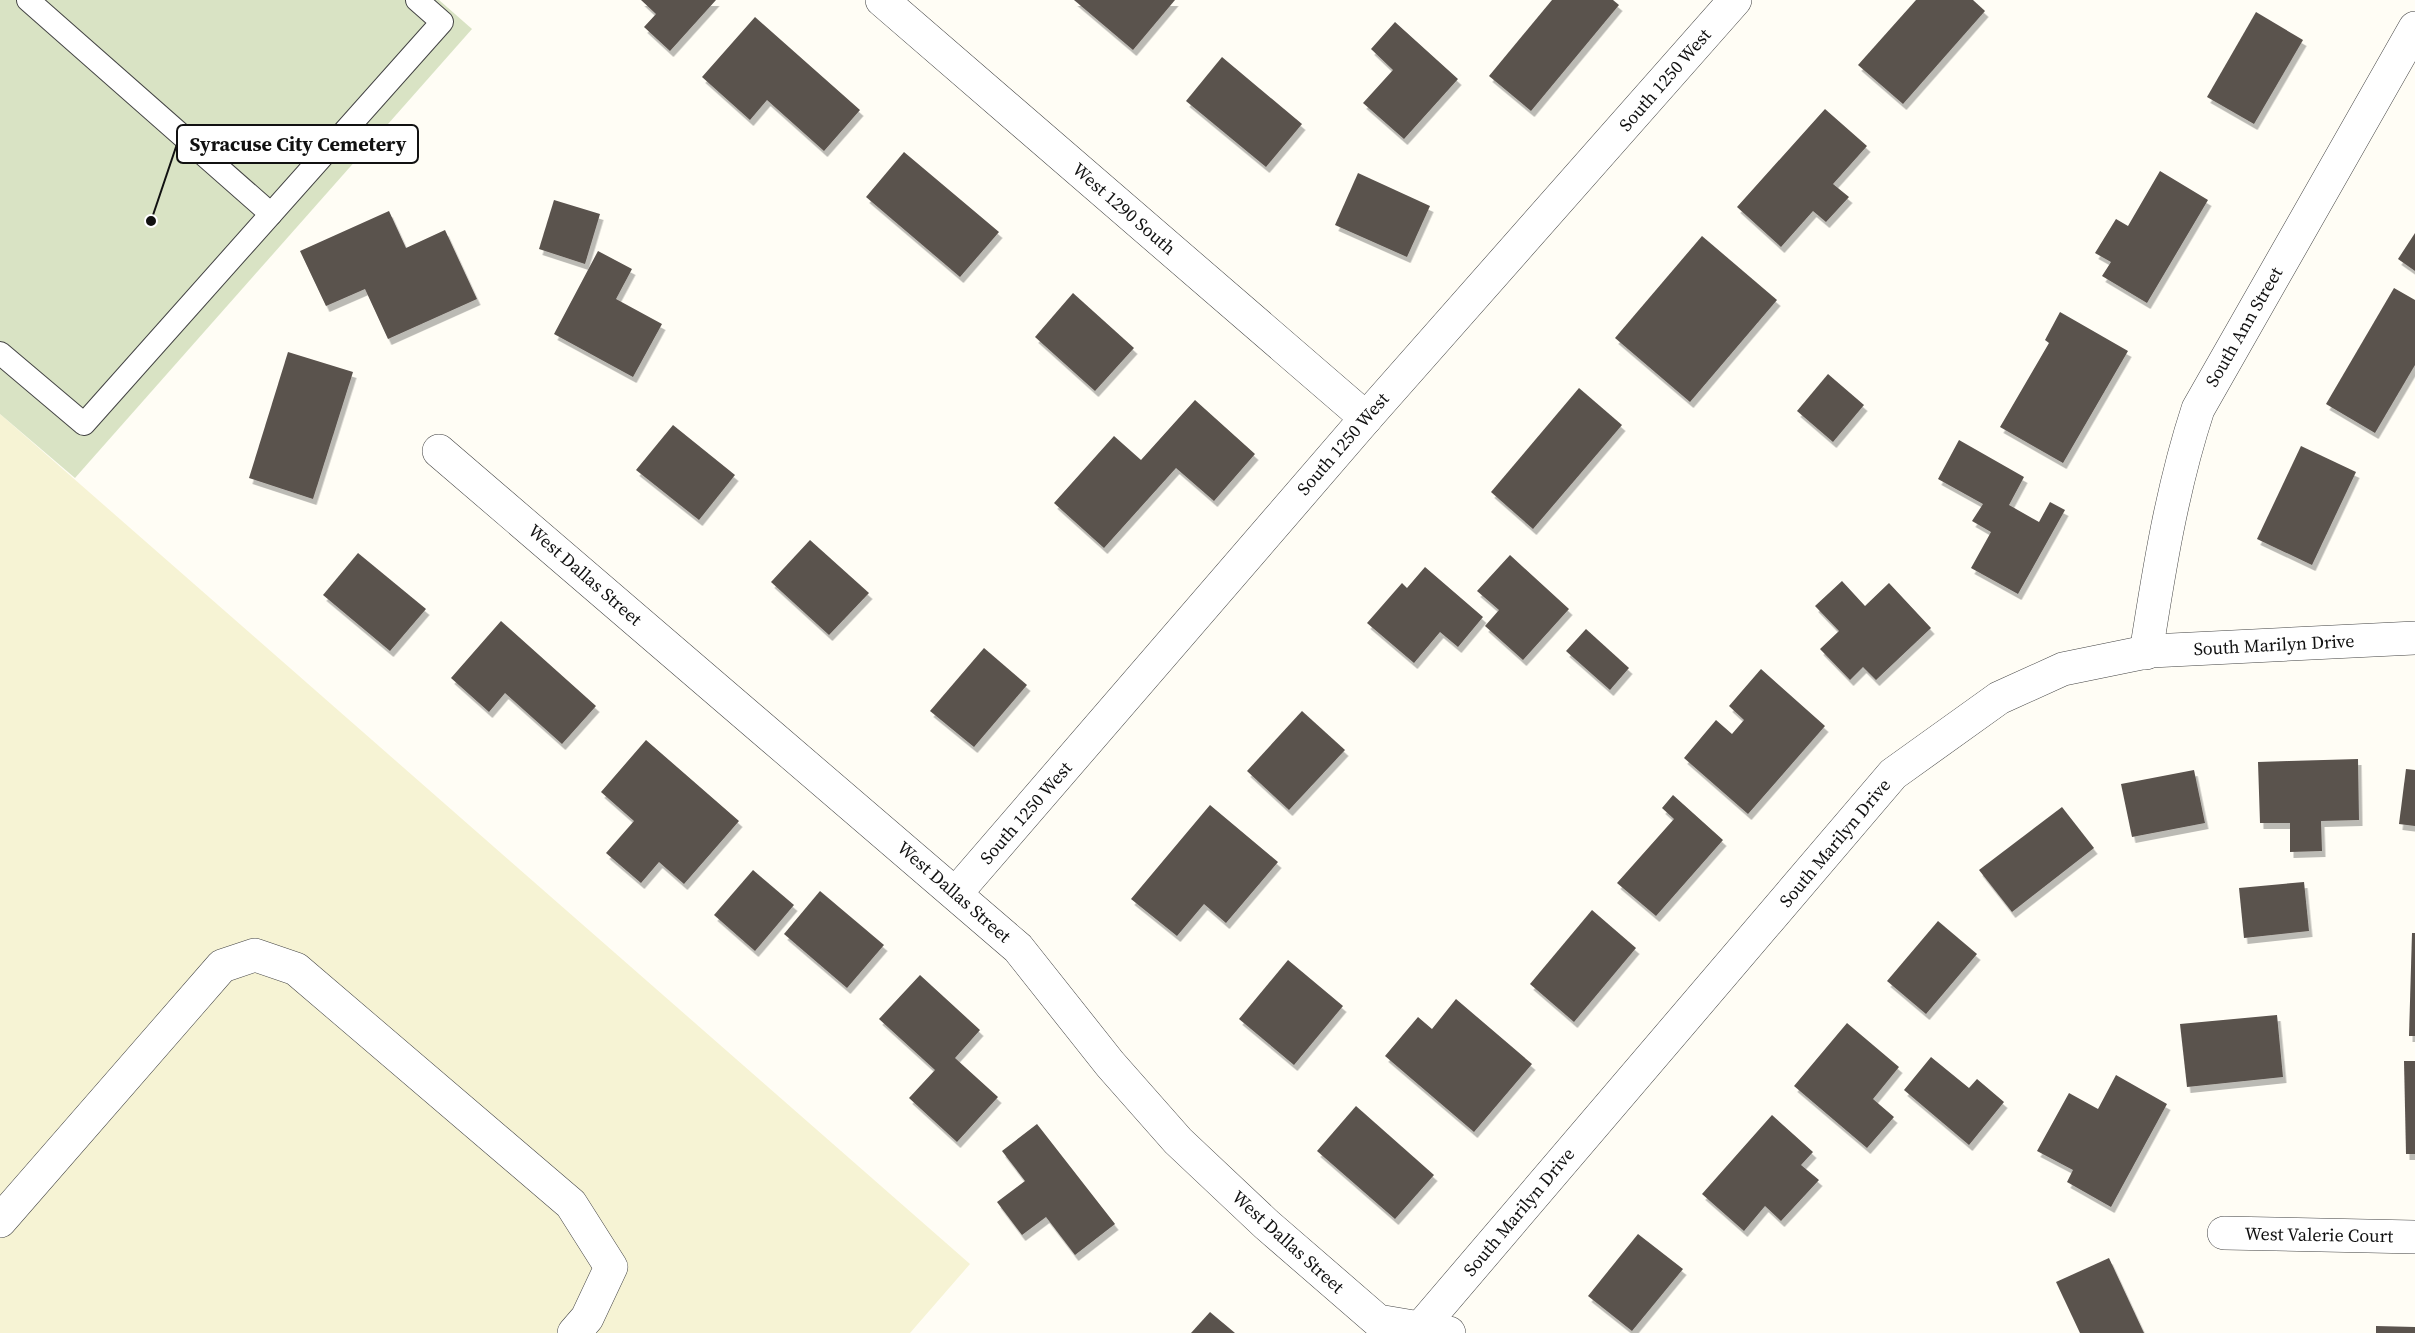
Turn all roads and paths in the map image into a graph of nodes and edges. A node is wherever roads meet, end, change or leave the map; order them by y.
1 (28, 0) edge
2 (417, 0) edge
3 (882, 0) edge
4 (1736, 0) edge
5 (2415, 28) edge
6 (271, 214) junction
7 (0, 353) edge
8 (1366, 418) junction
9 (439, 451) dead end
10 (2415, 638) edge
11 (2146, 653) junction
12 (956, 894) junction
13 (0, 1221) edge
14 (2224, 1233) dead end
15 (2415, 1237) edge
16 (1429, 1331) edge
17 (574, 1333) edge

1 - 6 lane
2 - 6 lane
3 - 8 street, West 1290 South
4 - 8 street, South 1250 West
5 - 11 street, South Ann Street
6 - 7 lane
8 - 12 street, South 1250 West
9 - 12 street, West Dallas Street
10 - 11 street, South Marilyn Drive
11 - 16 street, South Marilyn Drive
12 - 16 street, West Dallas Street
13 - 17 street
14 - 15 street, West Valerie Court

